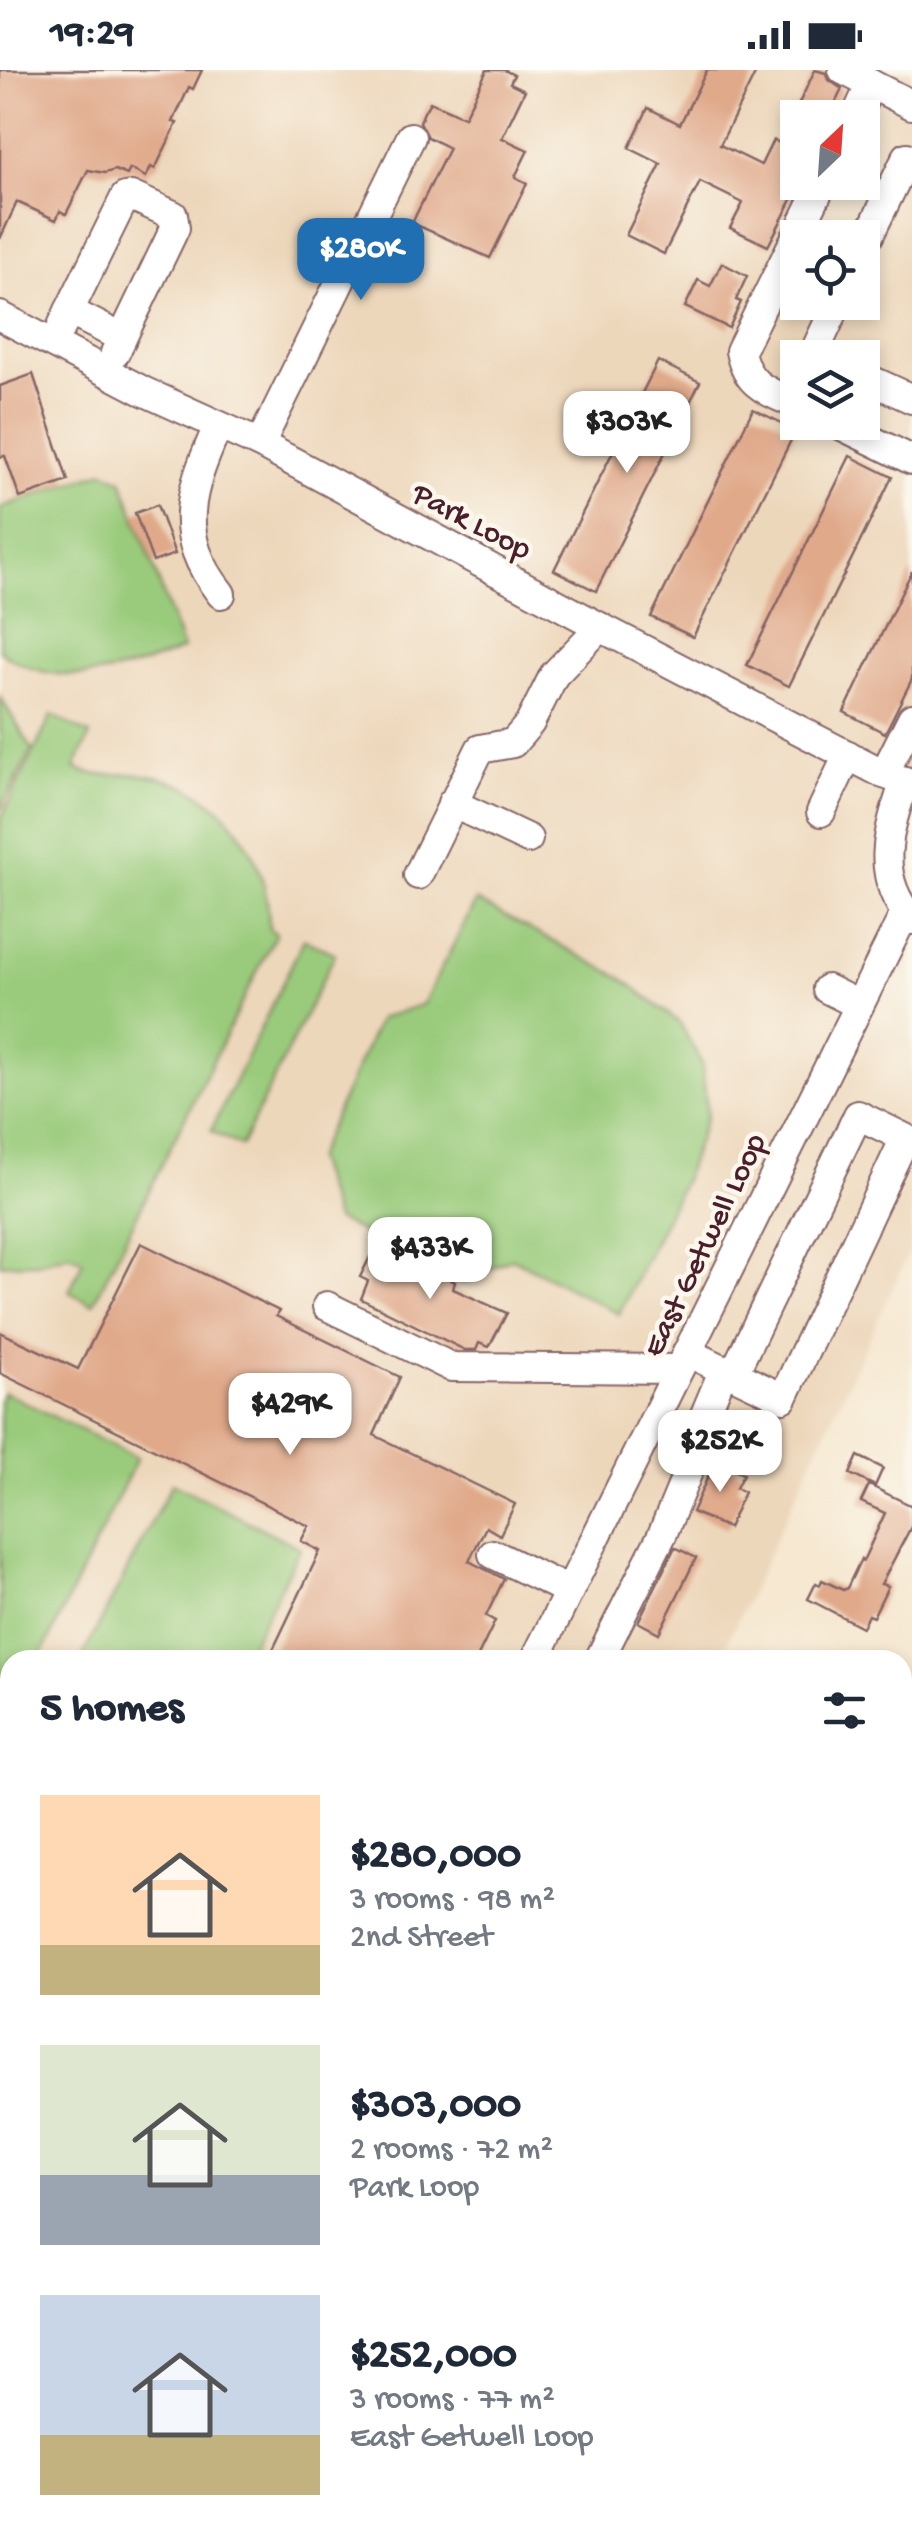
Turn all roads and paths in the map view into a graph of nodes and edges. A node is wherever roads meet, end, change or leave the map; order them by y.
1 (842, 70) edge
2 (871, 84) junction
3 (863, 100) edge
4 (912, 105) edge
5 (411, 137) dead end
6 (912, 159) edge
7 (814, 200) edge
8 (877, 220) edge
9 (69, 312) junction
10 (0, 316) edge
11 (122, 338) junction
12 (53, 345) junction
13 (105, 373) junction
14 (880, 384) edge
15 (780, 395) edge
16 (912, 399) edge
17 (218, 426) junction
18 (871, 440) edge
19 (260, 444) junction
20 (912, 460) edge
21 (221, 594) dead end
22 (600, 627) junction
23 (912, 718) edge
24 (848, 755) junction
25 (900, 780) edge
26 (452, 803) junction
27 (821, 812) dead end
28 (528, 839) dead end
29 (418, 875) dead end
30 (909, 916) edge
31 (827, 989) dead end
32 (859, 1005) junction
33 (815, 1094) junction
34 (858, 1115) junction
35 (328, 1306) dead end
36 (683, 1360) junction
37 (729, 1371) junction
38 (493, 1554) dead end
39 (569, 1591) junction
40 (540, 1650) edge
41 (604, 1650) edge

1 - 2 street
2 - 3 street
2 - 4 street
5 - 19 street
6 - 8 street
7 - 15 street
9 - 11 street
9 - 11 street
9 - 12 street
10 - 12 street, Park Loop
11 - 13 street
12 - 13 street, Park Loop
13 - 17 street, Park Loop
14 - 16 street
17 - 19 street, Park Loop
17 - 21 street
18 - 20 street
19 - 22 street, Park Loop
22 - 24 street, Park Loop
22 - 26 street
23 - 25 street
24 - 25 street, Park Loop
24 - 27 street
25 - 30 street
26 - 28 street
26 - 29 street
30 - 32 street, East Getwell Loop
31 - 32 street
32 - 33 street, East Getwell Loop
33 - 34 street
33 - 36 street, East Getwell Loop
34 - 37 street
34 - 37 street
35 - 36 street
36 - 37 street
36 - 39 street, East Getwell Loop
37 - 41 street
38 - 39 street
39 - 40 street, East Getwell Loop

